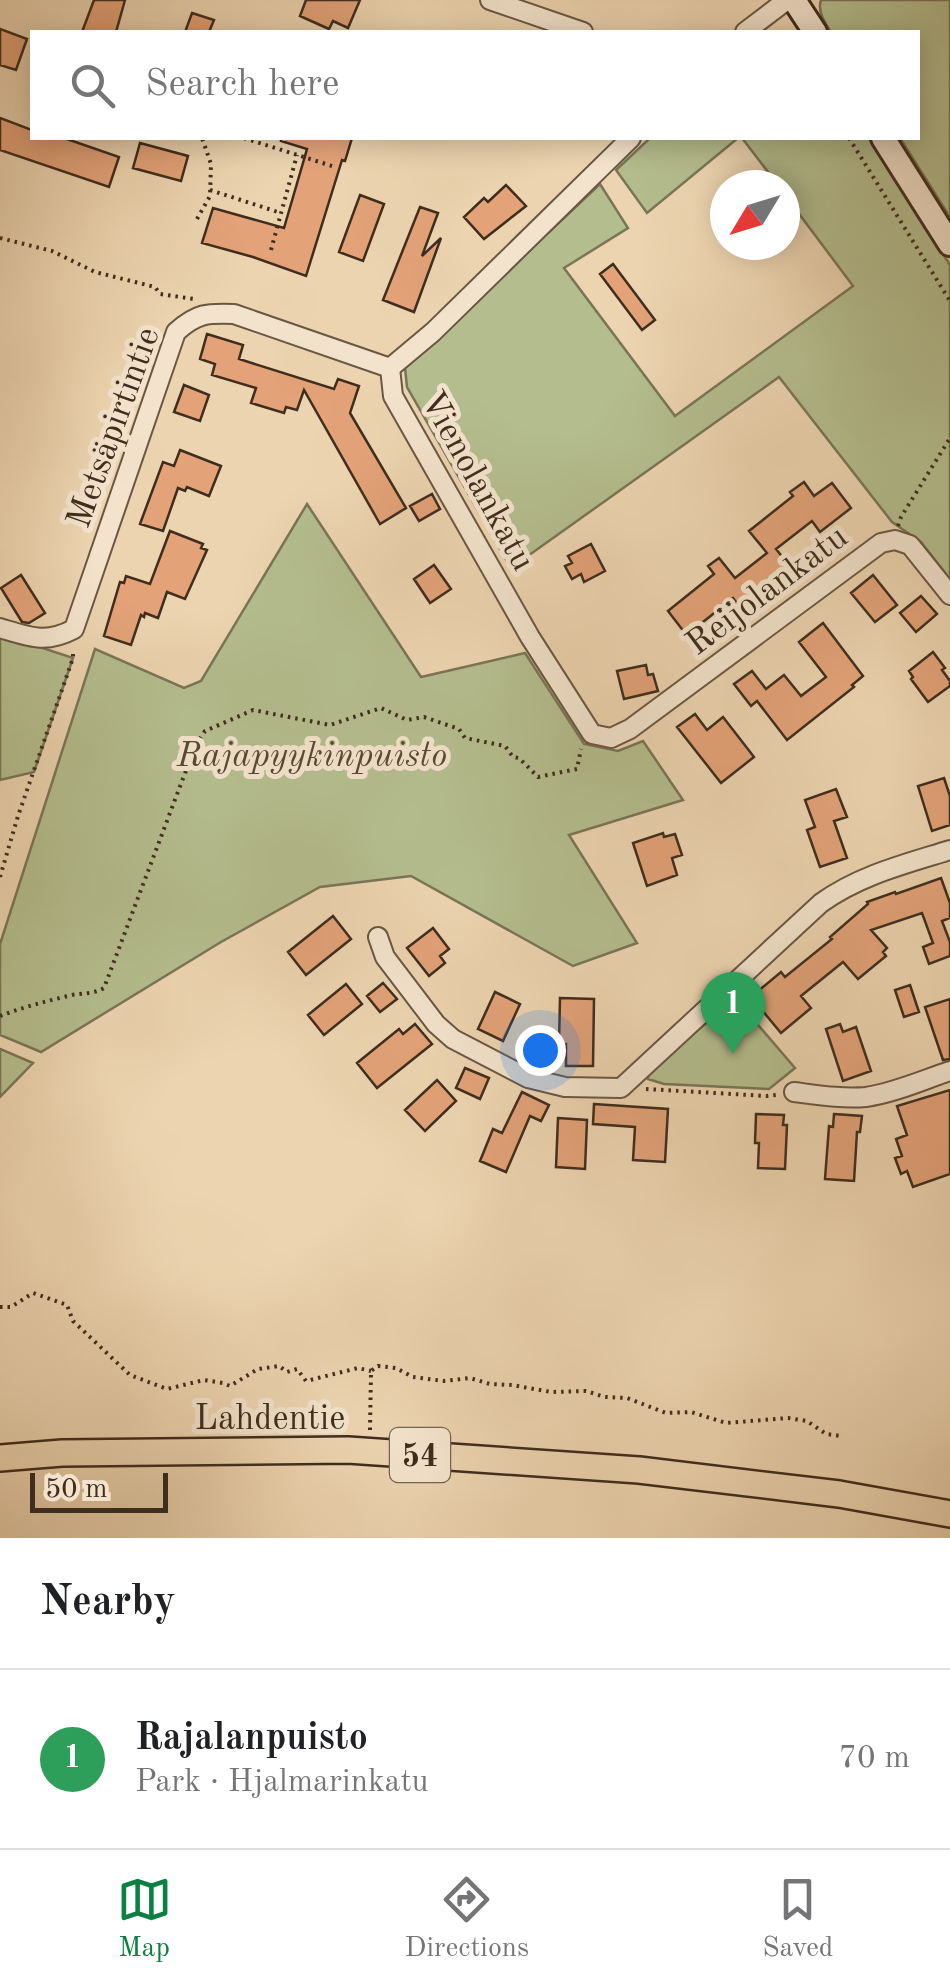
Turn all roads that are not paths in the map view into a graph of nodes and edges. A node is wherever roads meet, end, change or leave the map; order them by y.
1 (490, 0) edge
2 (790, 0) edge
3 (577, 30) edge
4 (748, 30) edge
5 (813, 30) edge
6 (629, 140) edge
7 (885, 140) edge
8 (950, 244) edge
9 (390, 368) junction
10 (950, 595) edge
11 (0, 628) edge
12 (611, 738) joint
13 (950, 850) edge
14 (378, 937) dead end
15 (950, 1071) edge
16 (794, 1092) road end
17 (0, 1458) edge
18 (950, 1514) edge

1 - 3 street
2 - 4 street
2 - 5 street
6 - 9 street, Vienolankatu
7 - 8 street
9 - 11 street, Metsäpirtintie
9 - 12 street, Vienolankatu
10 - 12 street, Reijolankatu
13 - 14 street
15 - 16 street
17 - 18 main road, Lahdentie / 54

